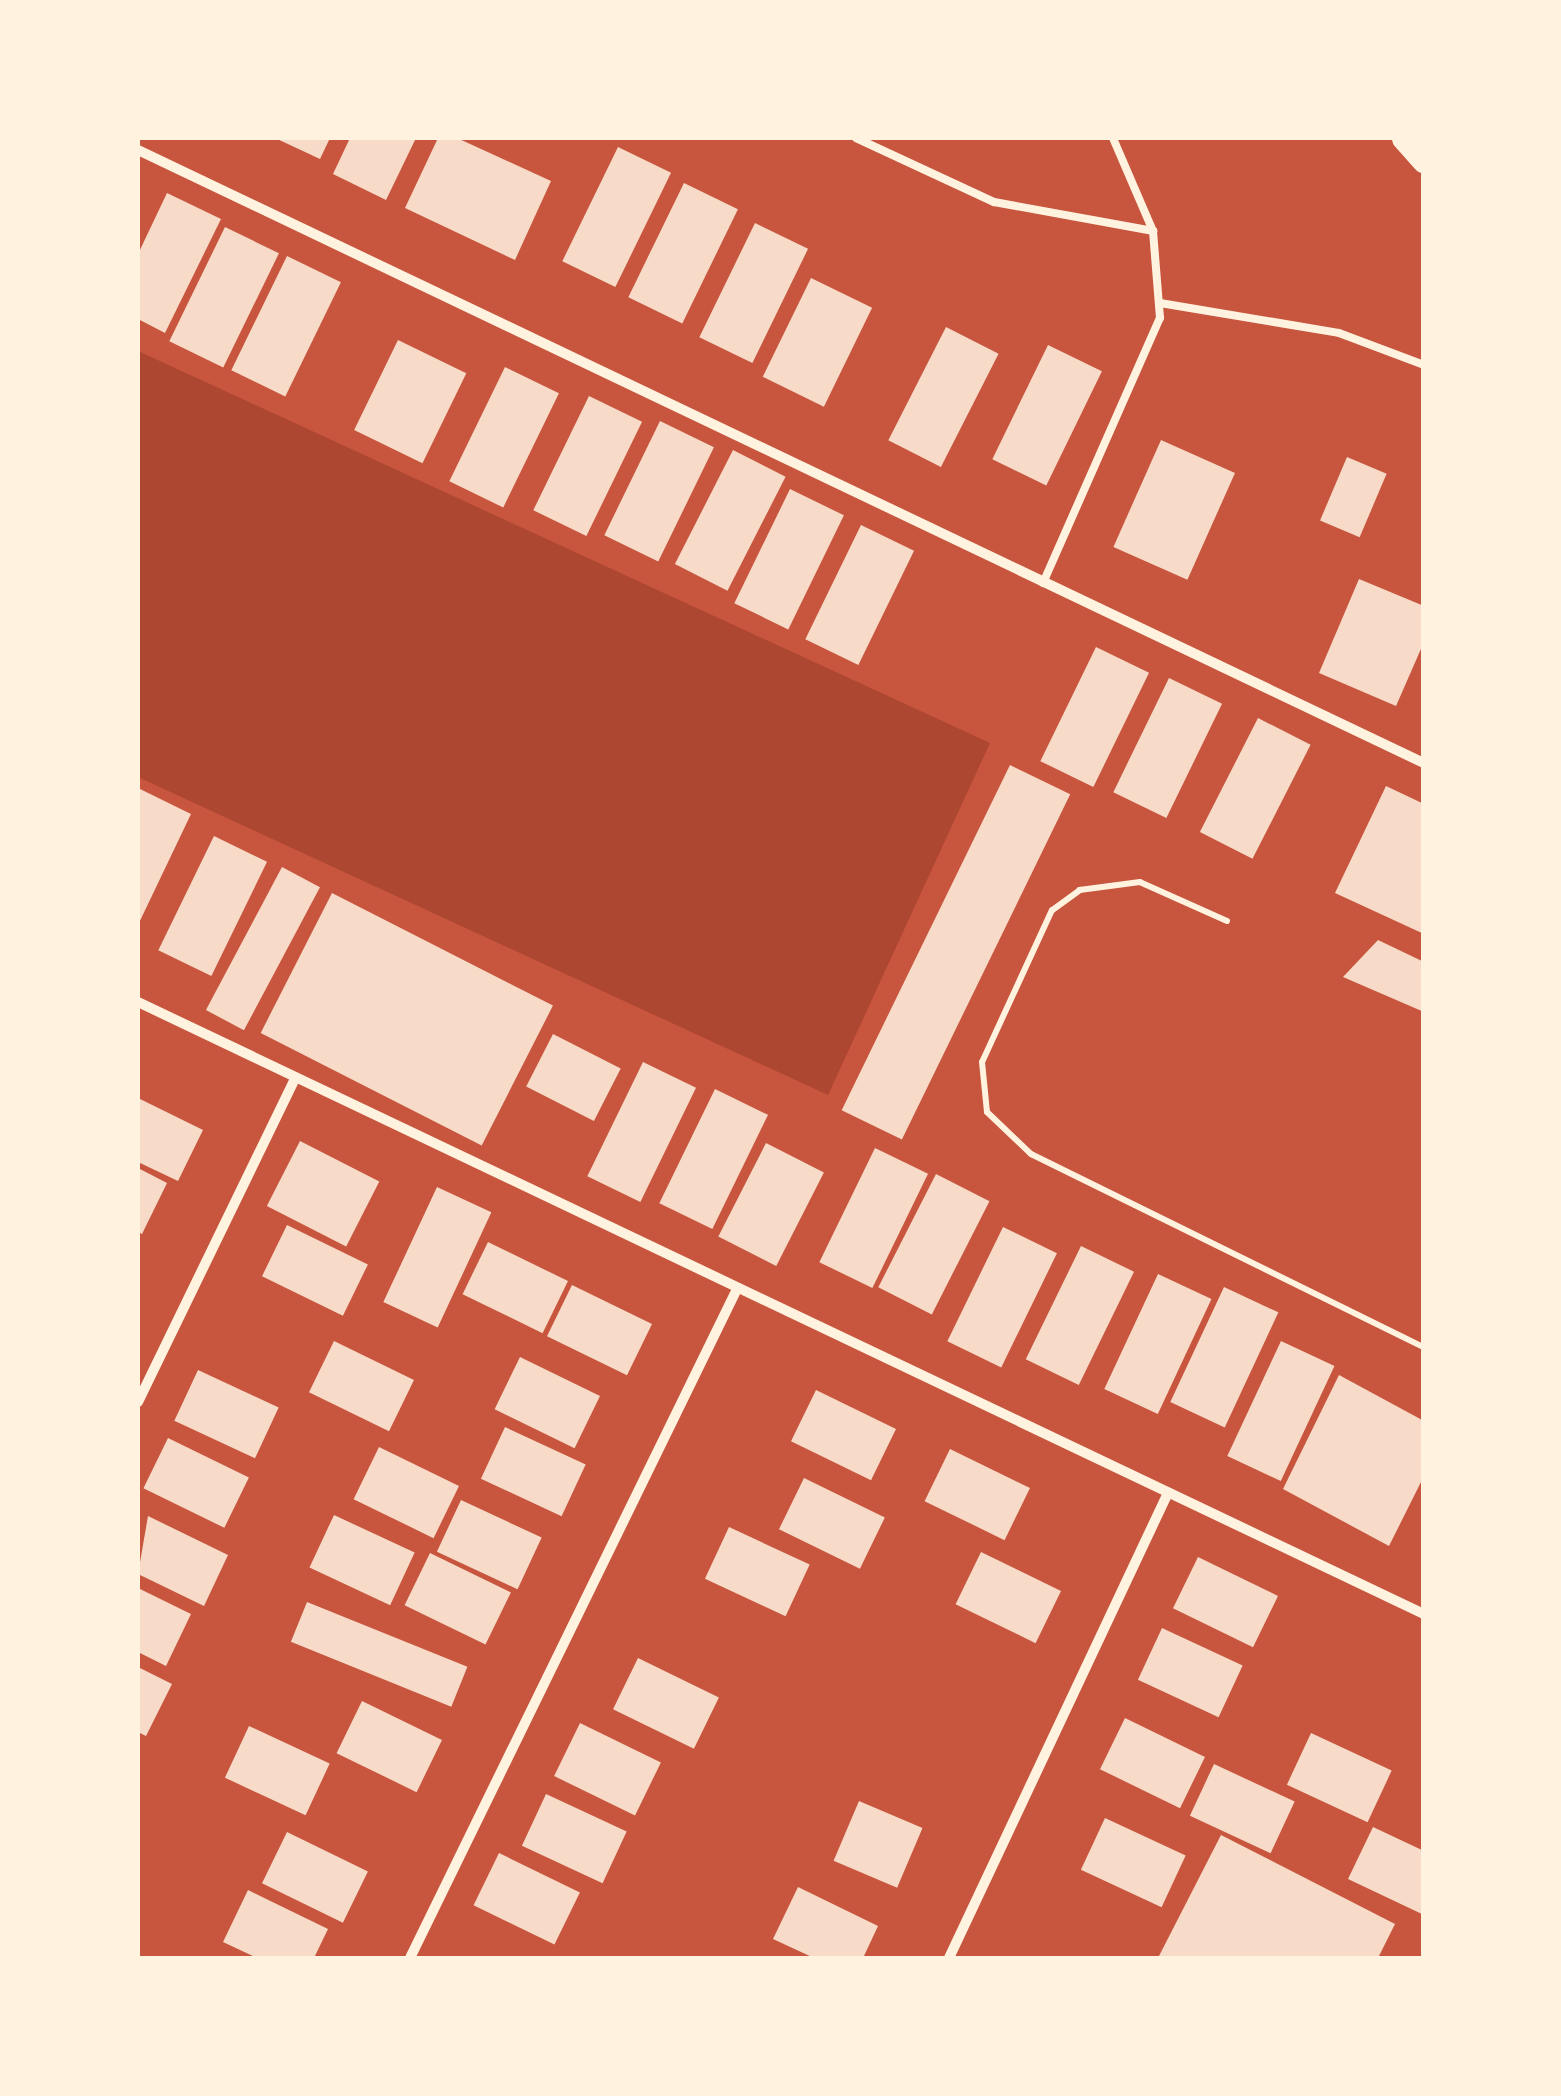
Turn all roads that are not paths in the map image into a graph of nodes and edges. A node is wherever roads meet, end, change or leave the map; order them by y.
1 (856, 138) edge
2 (1112, 138) edge
3 (1404, 138) edge
4 (138, 150) edge
5 (1424, 160) edge
6 (1153, 231) junction
7 (1160, 303) junction
8 (1424, 365) edge
9 (1043, 583) junction
10 (1424, 763) edge
11 (138, 1002) edge
12 (295, 1078) junction
13 (734, 1294) junction
14 (138, 1402) edge
15 (1166, 1497) junction
16 (1424, 1614) edge
17 (410, 1958) edge
18 (949, 1958) edge

1 - 6 lane
2 - 6 lane
3 - 5 main road
4 - 9 street
6 - 7 lane
7 - 8 lane
7 - 9 lane
9 - 10 street
11 - 12 street
12 - 13 street
12 - 14 street
13 - 15 street
13 - 17 street
15 - 16 street
15 - 18 street

